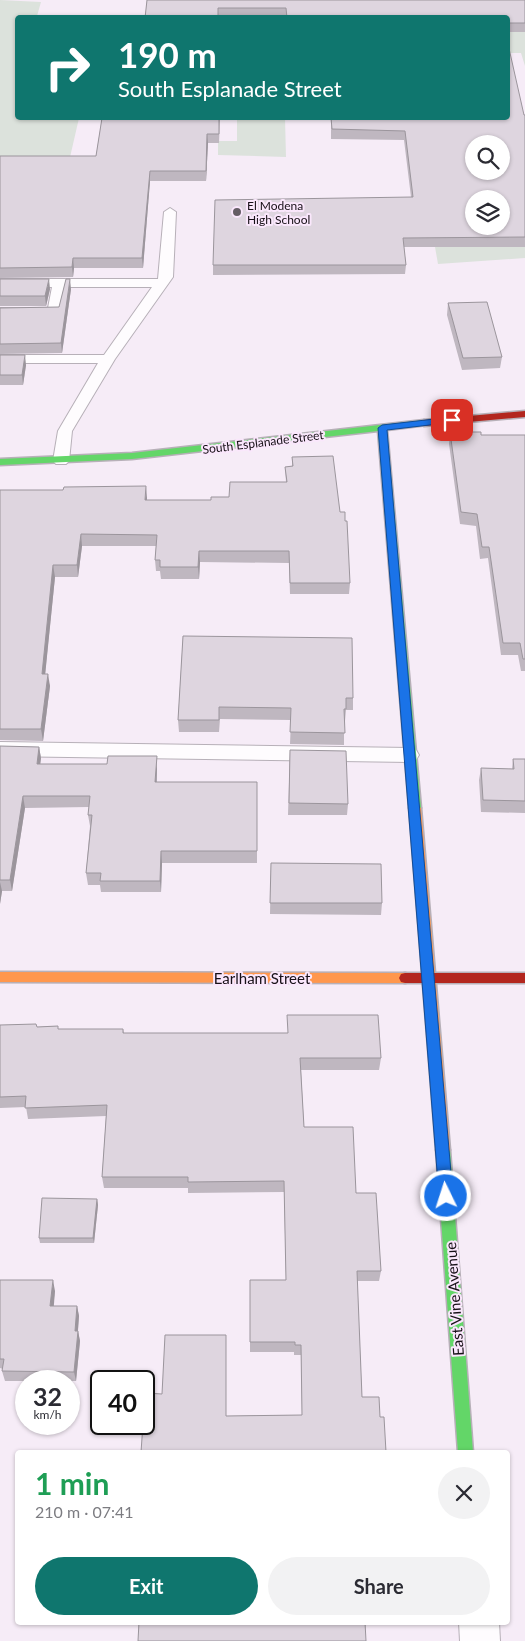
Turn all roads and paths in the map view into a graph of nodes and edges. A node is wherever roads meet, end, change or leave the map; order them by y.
1 (170, 212) dead end
2 (0, 283) edge
3 (58, 284) junction
4 (161, 284) junction
5 (0, 312) edge
6 (0, 359) edge
7 (108, 359) junction
8 (525, 414) edge
9 (382, 428) junction
10 (61, 461) junction
11 (0, 462) edge
12 (0, 749) edge
13 (410, 754) junction
14 (0, 977) edge
15 (430, 978) junction
16 (525, 978) edge
17 (466, 1450) edge
18 (479, 1625) edge
19 (480, 1641) edge

1 - 4 lane
2 - 3 lane
3 - 4 lane
3 - 5 lane
4 - 7 lane
6 - 7 lane
7 - 10 lane
8 - 9 street, South Esplanade Street
9 - 10 street, South Esplanade Street
9 - 13 street, East Vine Avenue
10 - 11 street, South Esplanade Street
12 - 13 lane
13 - 15 street, East Vine Avenue
14 - 15 street, Earlham Street
15 - 16 street, Earlham Street
15 - 17 street, East Vine Avenue
18 - 19 street

